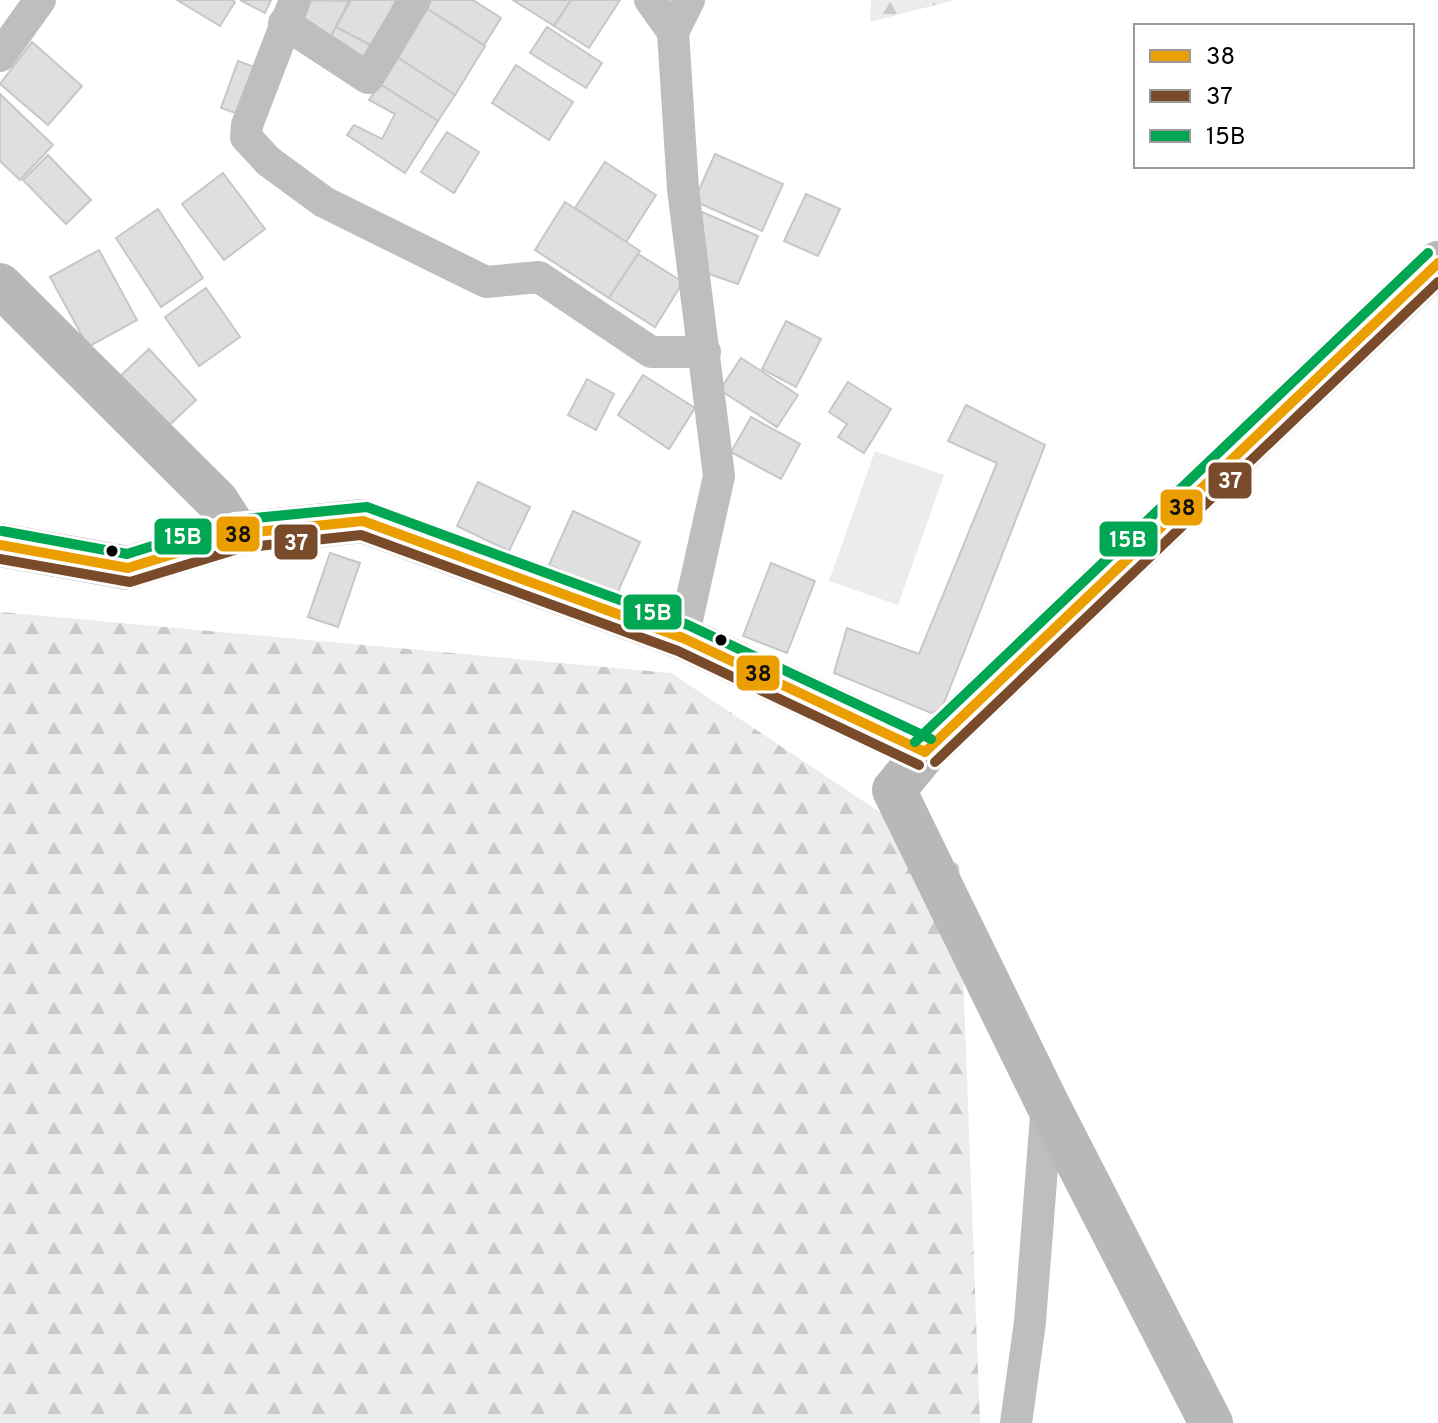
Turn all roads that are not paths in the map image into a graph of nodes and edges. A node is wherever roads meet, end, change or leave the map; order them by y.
1 (40, 0) edge
2 (415, 0) edge
3 (650, 0) edge
4 (689, 0) edge
5 (290, 12) edge
6 (673, 32) junction
7 (0, 56) edge
8 (1438, 263) edge
9 (0, 285) edge
10 (705, 352) junction
11 (238, 534) junction
12 (0, 545) edge
13 (683, 638) junction
14 (925, 752) junction
15 (1047, 1103) junction
16 (1016, 1423) edge
17 (1211, 1423) edge

1 - 7 street
2 - 5 street
3 - 6 street
4 - 6 street
5 - 10 street
6 - 10 street
8 - 14 street
9 - 11 street
10 - 13 street
11 - 12 street
11 - 13 street
13 - 14 street
14 - 15 street
15 - 16 street
15 - 17 street

